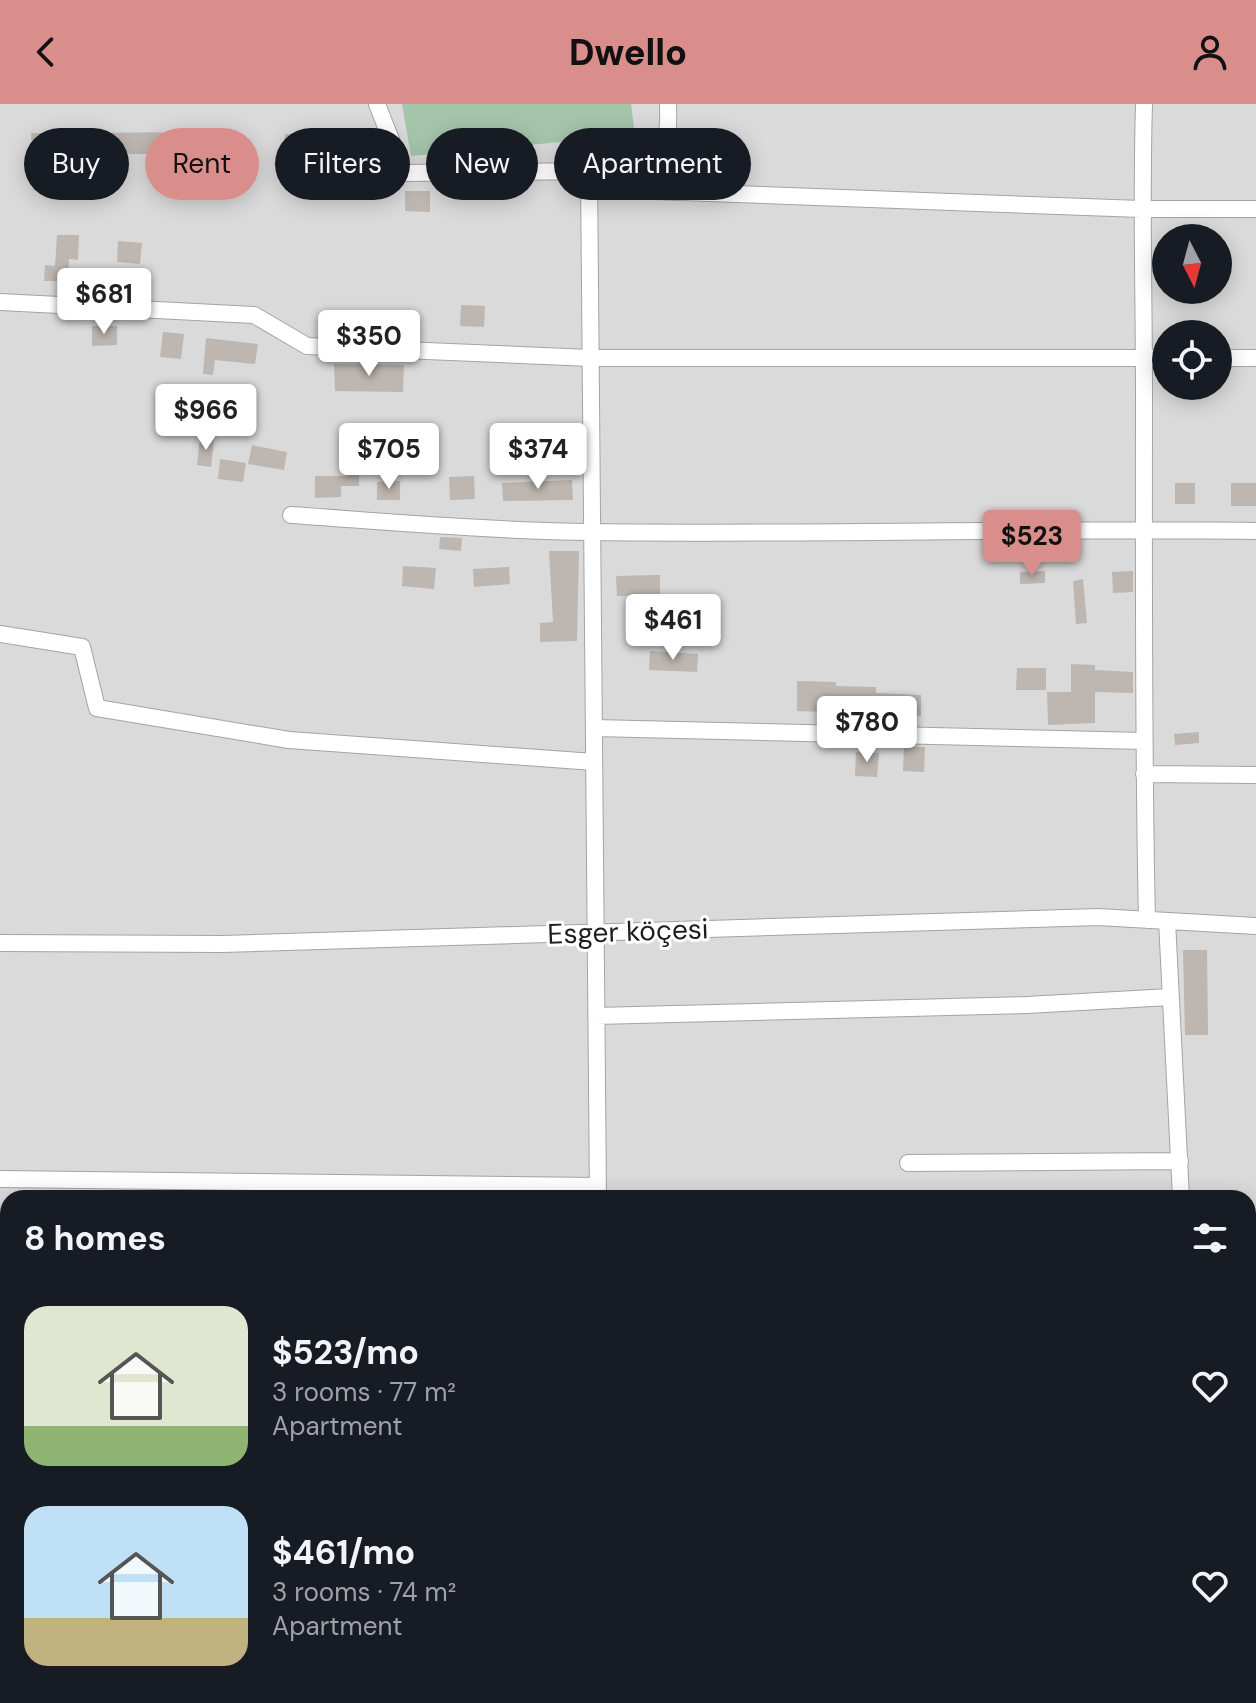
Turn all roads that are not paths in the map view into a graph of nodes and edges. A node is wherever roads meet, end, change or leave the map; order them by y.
1 (377, 104) edge
2 (668, 104) edge
3 (1144, 104) edge
4 (669, 128) edge
5 (554, 171) edge
6 (751, 195) edge
7 (589, 200) edge
8 (1141, 209) junction
9 (1256, 209) edge
10 (0, 302) edge
11 (591, 358) junction
12 (1144, 358) junction
13 (1152, 358) edge
14 (1232, 358) edge
15 (1256, 358) edge
16 (291, 515) dead end
17 (1144, 529) junction
18 (1256, 531) edge
19 (592, 532) junction
20 (0, 634) edge
21 (594, 728) junction
22 (1144, 741) junction
23 (594, 762) junction
24 (1144, 774) junction
25 (1256, 775) edge
26 (1147, 920) junction
27 (1167, 921) junction
28 (1256, 926) edge
29 (596, 931) junction
30 (0, 943) edge
31 (1170, 997) junction
32 (596, 1016) junction
33 (1180, 1161) junction
34 (908, 1163) dead end
35 (0, 1179) edge
36 (506, 1190) edge
37 (598, 1190) edge
38 (1181, 1190) edge

1 - 5 street
2 - 4 street
3 - 8 street
6 - 8 street
7 - 11 street
8 - 9 street
8 - 12 street
10 - 11 street
11 - 12 street
11 - 19 street
12 - 13 street
12 - 17 street
14 - 15 street
16 - 19 street
17 - 18 street
17 - 19 street
17 - 22 street
19 - 21 street
20 - 23 street
21 - 22 street
21 - 23 street
22 - 24 street
23 - 29 street
24 - 25 street
24 - 26 street
26 - 27 street, Esger köçesi
26 - 29 street, Esger köçesi
27 - 28 street, Esger köçesi
27 - 31 street
29 - 30 street, Esger köçesi
29 - 32 street
31 - 32 street
31 - 33 street
32 - 37 street
33 - 34 street
33 - 38 street
35 - 36 street

